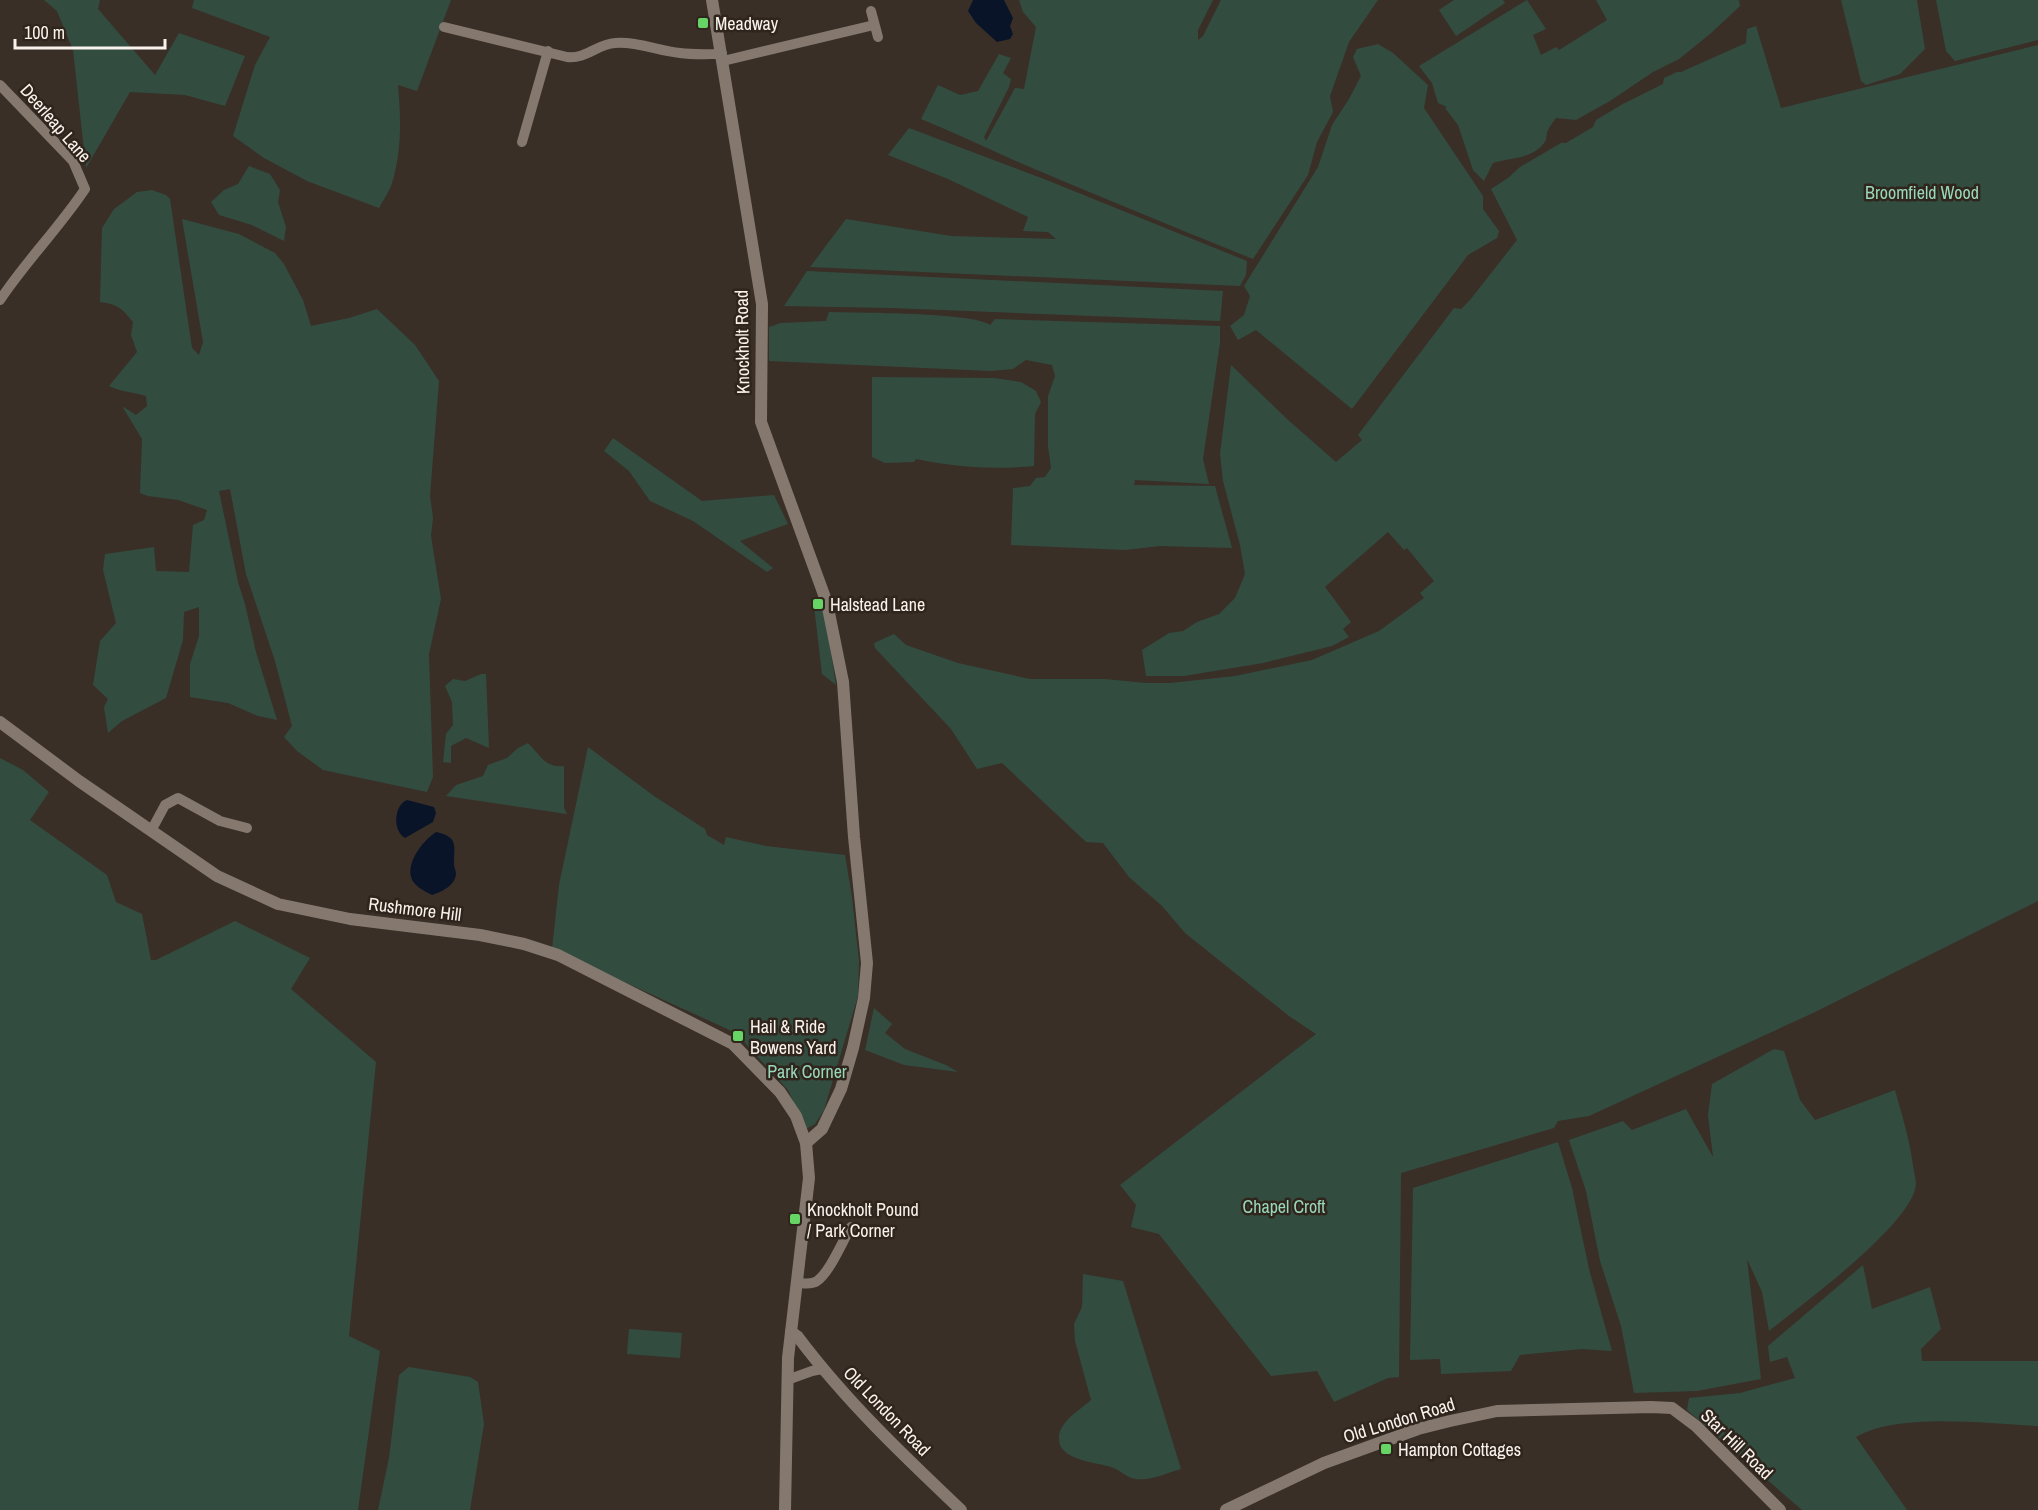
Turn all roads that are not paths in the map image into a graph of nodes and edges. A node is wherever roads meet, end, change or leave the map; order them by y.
1 (712, 0) edge
2 (871, 11) dead end
3 (874, 25) junction
4 (444, 27) dead end
5 (878, 38) dead end
6 (548, 51) junction
7 (722, 58) junction
8 (0, 85) edge
9 (522, 142) dead end
10 (0, 300) edge
11 (0, 723) edge
12 (247, 828) dead end
13 (152, 831) junction
14 (806, 1143) junction
15 (851, 1227) dead end
16 (798, 1283) junction
17 (791, 1332) junction
18 (822, 1370) junction
19 (787, 1380) junction
20 (1631, 1407) joint
21 (785, 1510) edge
22 (961, 1510) edge
23 (1226, 1510) edge
24 (1780, 1510) edge

1 - 7 street, Knockholt Road
2 - 3 street
3 - 5 street
3 - 7 street
4 - 6 street
6 - 7 street
6 - 9 street
7 - 14 street, Knockholt Road
8 - 10 street, Deerleap Lane
11 - 13 street, Rushmore Hill
12 - 13 street
13 - 14 street, Rushmore Hill
14 - 16 street, Rushmore Hill
15 - 16 street
16 - 17 street, Rushmore Hill
17 - 18 street, Old London Road
17 - 19 street, Rushmore Hill
18 - 19 street
18 - 22 street, Old London Road
19 - 21 street, Rushmore Hill
20 - 23 street, Old London Road
20 - 24 street, Star Hill Road

